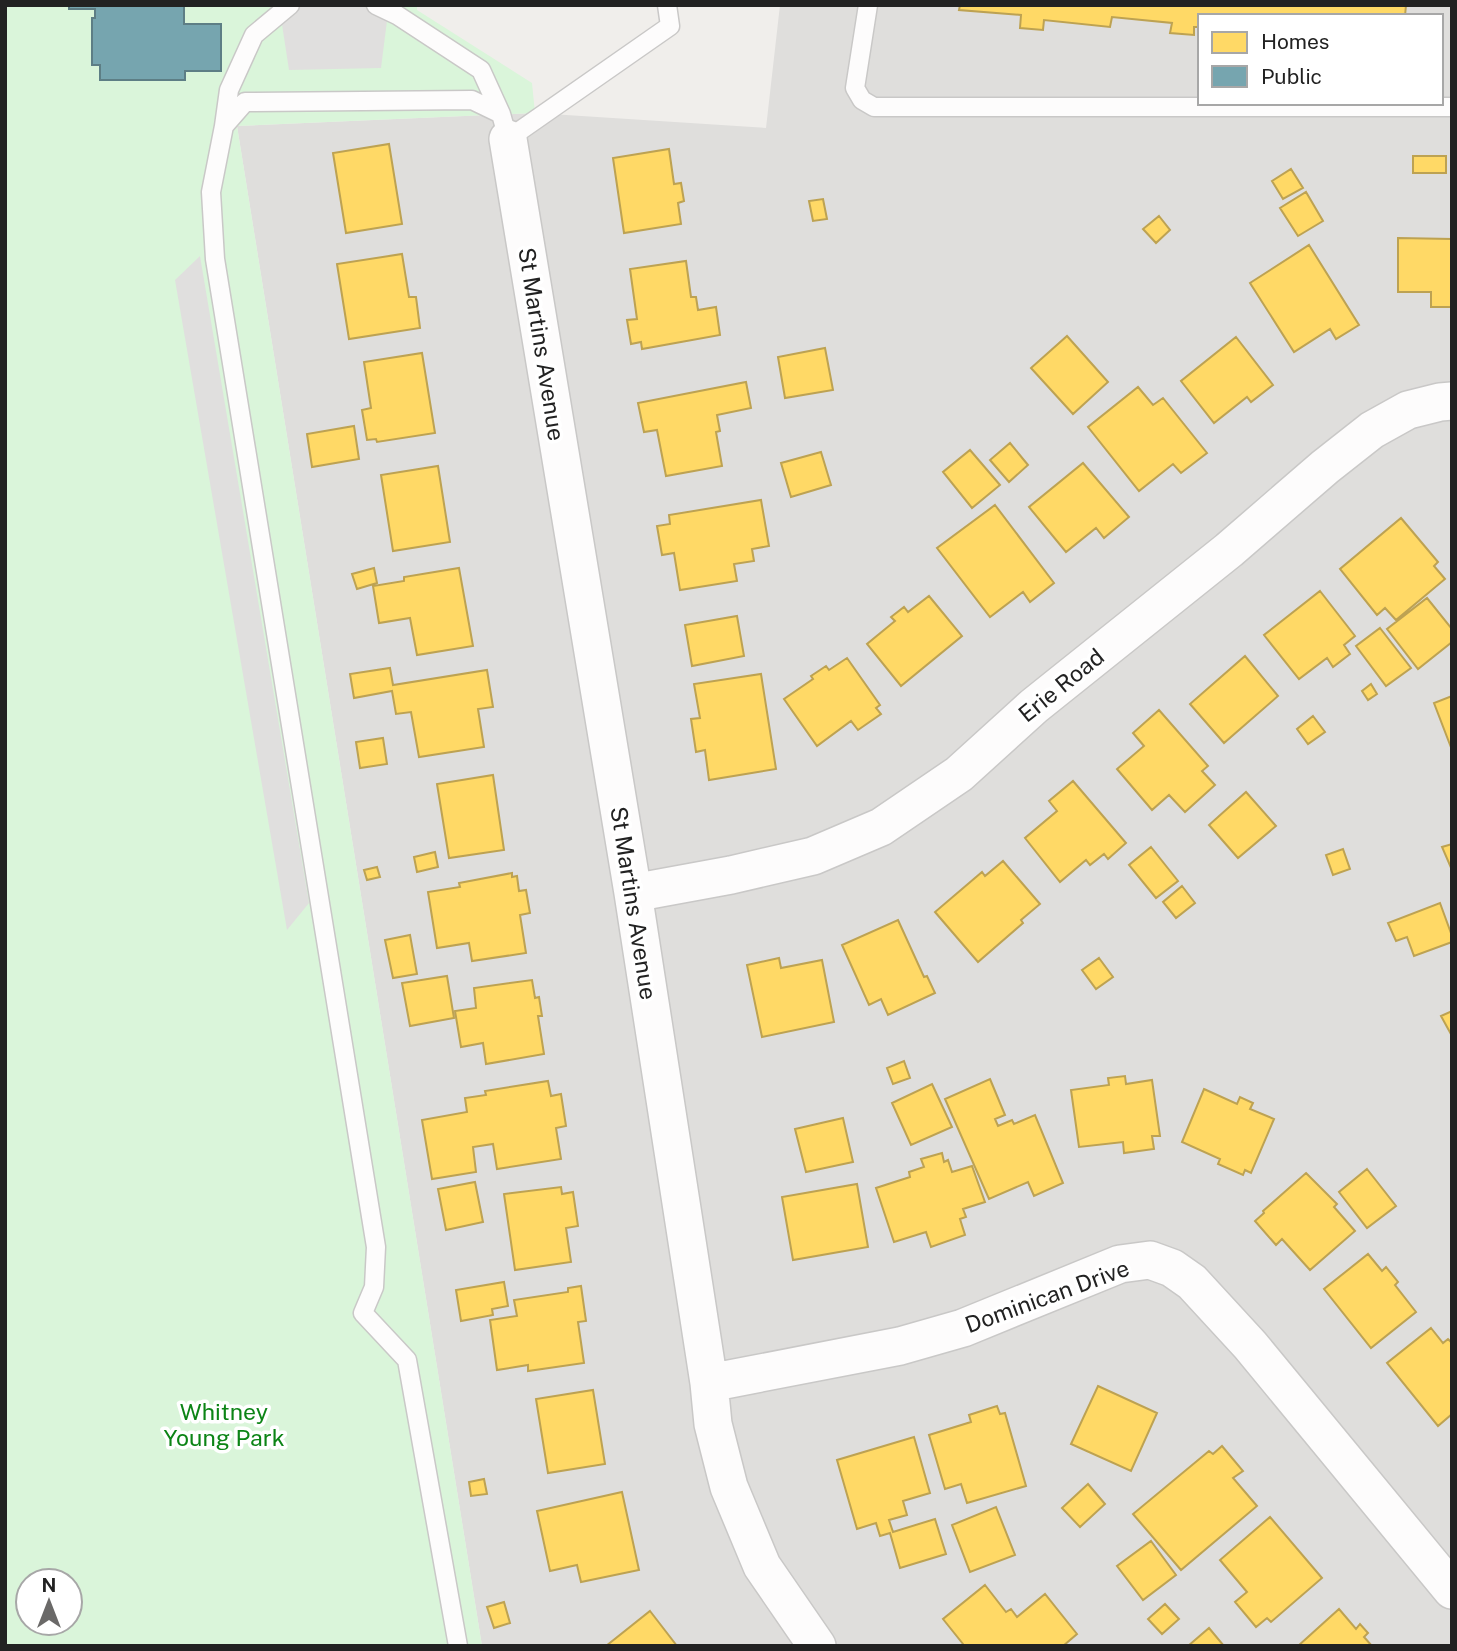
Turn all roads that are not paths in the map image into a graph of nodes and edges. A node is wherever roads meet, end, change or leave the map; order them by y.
1 (290, 5) edge
2 (376, 5) edge
3 (667, 5) edge
4 (868, 5) edge
5 (1452, 107) edge
6 (224, 126) junction
7 (505, 127) junction
8 (1452, 401) edge
9 (633, 892) junction
10 (709, 1383) junction
11 (1452, 1590) edge
12 (457, 1646) edge
13 (817, 1646) edge

1 - 6 lane
2 - 7 lane
3 - 7 lane
4 - 5 lane
6 - 7 lane
6 - 12 lane
7 - 9 street, St Martins Avenue
8 - 9 street, Erie Road
9 - 10 street, St Martins Avenue
10 - 11 street, Dominican Drive
10 - 13 street, St Martins Avenue

